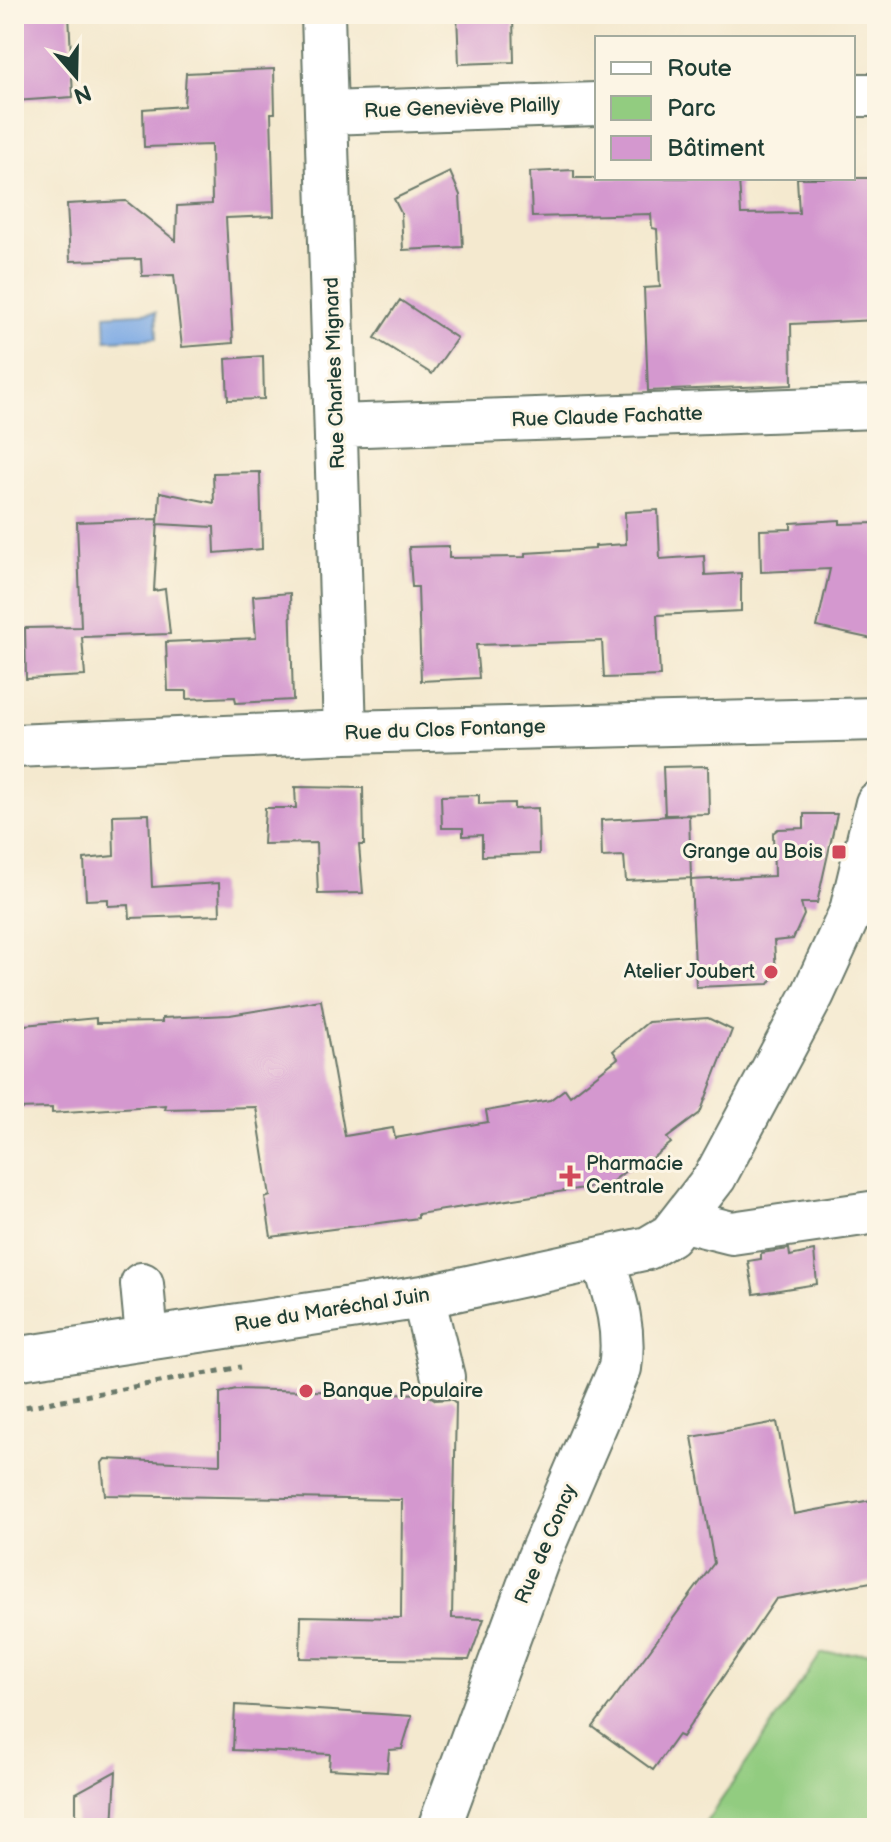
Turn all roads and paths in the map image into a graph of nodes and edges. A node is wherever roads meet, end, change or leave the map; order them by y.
1 (323, 14) edge
2 (855, 95) edge
3 (877, 95) edge
4 (595, 104) edge
5 (327, 113) junction
6 (877, 407) edge
7 (337, 426) junction
8 (877, 719) edge
9 (345, 732) junction
10 (14, 746) edge
11 (877, 803) edge
12 (877, 1212) edge
13 (684, 1221) junction
14 (603, 1259) junction
15 (142, 1284) dead end
16 (423, 1297) junction
17 (147, 1337) junction
18 (14, 1359) edge
19 (443, 1377) dead end
20 (439, 1828) edge

1 - 5 street, Rue Charles Mignard
2 - 3 street
4 - 5 street, Rue Geneviève Plailly
5 - 7 street, Rue Charles Mignard
6 - 7 street, Rue Claude Fachatte
7 - 9 street, Rue Charles Mignard
8 - 9 street, Rue du Clos Fontange
9 - 10 street, Rue du Clos Fontange
11 - 13 street
12 - 13 street
13 - 14 street, Rue du Maréchal Juin
14 - 16 street, Rue du Maréchal Juin
14 - 20 street, Rue de Concy
15 - 17 street
16 - 17 street, Rue du Maréchal Juin
16 - 19 street
17 - 18 street, Rue du Maréchal Juin

